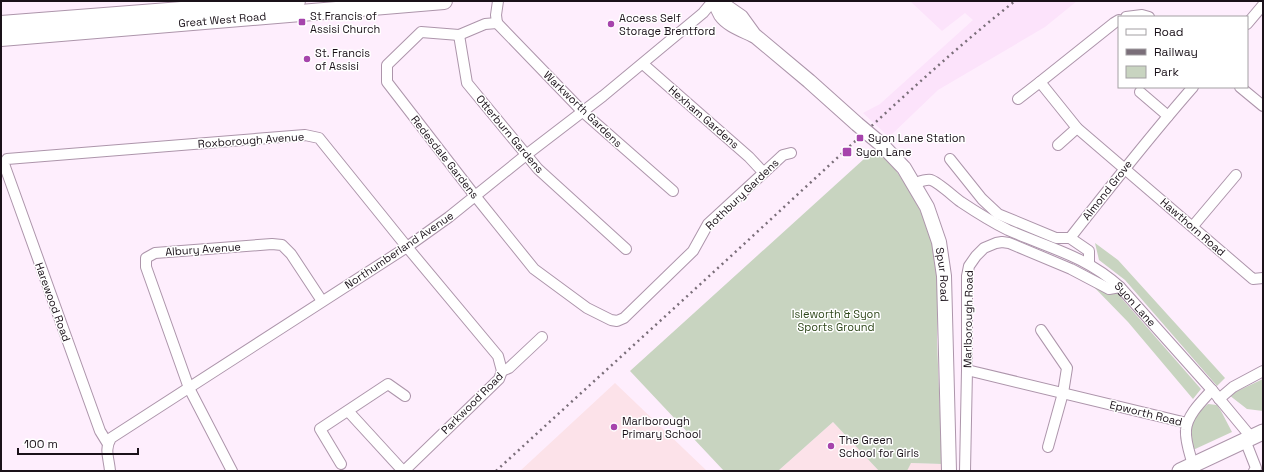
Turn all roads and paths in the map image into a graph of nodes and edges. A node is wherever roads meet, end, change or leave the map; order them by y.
1 (297, 1) edge
2 (444, 1) edge
3 (498, 1) edge
4 (714, 2) edge
5 (1263, 5) edge
6 (1134, 16) edge
7 (1146, 16) edge
8 (1118, 21) edge
9 (497, 23) junction
10 (1248, 23) edge
11 (1, 24) edge
12 (459, 35) junction
13 (1, 38) edge
14 (643, 64) junction
15 (1040, 82) junction
16 (1192, 88) edge
17 (1241, 88) edge
18 (1140, 92) dead end
19 (1018, 99) dead end
20 (1263, 106) edge
21 (583, 112) junction
22 (1168, 116) junction
23 (1077, 128) junction
24 (1058, 145) dead end
25 (791, 153) dead end
26 (526, 155) junction
27 (7, 159) joint
28 (950, 159) dead end
29 (1124, 168) junction
30 (764, 172) junction
31 (1236, 175) dead end
32 (913, 184) junction
33 (673, 191) dead end
34 (475, 196) junction
35 (1193, 226) junction
36 (1070, 238) junction
37 (407, 247) junction
38 (626, 249) dead end
39 (1089, 264) junction
40 (1263, 279) edge
41 (1120, 287) junction
42 (322, 301) junction
43 (611, 320) joint
44 (1041, 330) dead end
45 (542, 337) dead end
46 (967, 370) junction
47 (502, 371) junction
48 (1263, 371) edge
49 (190, 388) junction
50 (1212, 390) junction
51 (1063, 393) junction
52 (405, 396) dead end
53 (1219, 399) junction
54 (348, 411) junction
55 (1187, 423) junction
56 (1253, 436) edge
57 (108, 444) junction
58 (1048, 447) dead end
59 (341, 464) dead end
60 (1186, 468) edge
61 (110, 471) edge
62 (232, 471) edge
63 (404, 471) edge
64 (948, 471) edge
65 (965, 471) edge
66 (1254, 471) edge

1 - 11 highway, Great West Road
2 - 13 highway, Great West Road
3 - 9 street
4 - 14 street, Northumberland Avenue
4 - 32 main road, Spur Road, bridge
5 - 10 street
6 - 7 street
8 - 15 street
9 - 12 street, Redesdale Gardens
9 - 21 street, Warkworth Gardens
12 - 26 street, Otterburn Gardens
12 - 34 street, Redesdale Gardens
14 - 21 street, Northumberland Avenue
14 - 30 street, Hexham Gardens
15 - 19 street
15 - 23 street, Hawthorn Road
16 - 22 street, Almond Grove
17 - 20 street
18 - 22 street
21 - 26 street, Northumberland Avenue
21 - 33 street, Warkworth Gardens
22 - 29 street, Almond Grove
23 - 24 street
23 - 29 street, Hawthorn Road
25 - 30 street, Rothbury Gardens
26 - 34 street, Northumberland Avenue
26 - 38 street, Otterburn Gardens
27 - 37 street, Roxborough Avenue
27 - 57 street, Harewood Road
28 - 36 street
29 - 35 street, Hawthorn Road
29 - 36 street, Almond Grove
30 - 43 street, Rothbury Gardens
31 - 35 street
32 - 39 street, Syon Lane
32 - 64 main road, Spur Road
34 - 37 street, Northumberland Avenue
34 - 43 street, Redesdale Gardens
35 - 40 street, Hawthorn Road
36 - 39 street
37 - 42 street, Northumberland Avenue
37 - 47 street, Roxborough Avenue
39 - 41 street, Syon Lane
41 - 46 street, Marlborough Road
41 - 50 street, Syon Lane
42 - 49 street, Northumberland Avenue
42 - 49 street, Albury Avenue
44 - 51 street
45 - 47 street, Parkwood Road
46 - 51 street, Epworth Road
46 - 65 street, Marlborough Road
47 - 63 street, Parkwood Road
48 - 53 street
49 - 57 street, Northumberland Avenue
49 - 62 street
50 - 53 street, Syon Lane
50 - 55 street
51 - 55 street, Epworth Road
51 - 58 street
52 - 54 street
53 - 56 street, Syon Lane
54 - 59 street
54 - 63 street
55 - 60 street, Epworth Road
56 - 60 main road
56 - 66 street, Syon Lane
57 - 61 street

